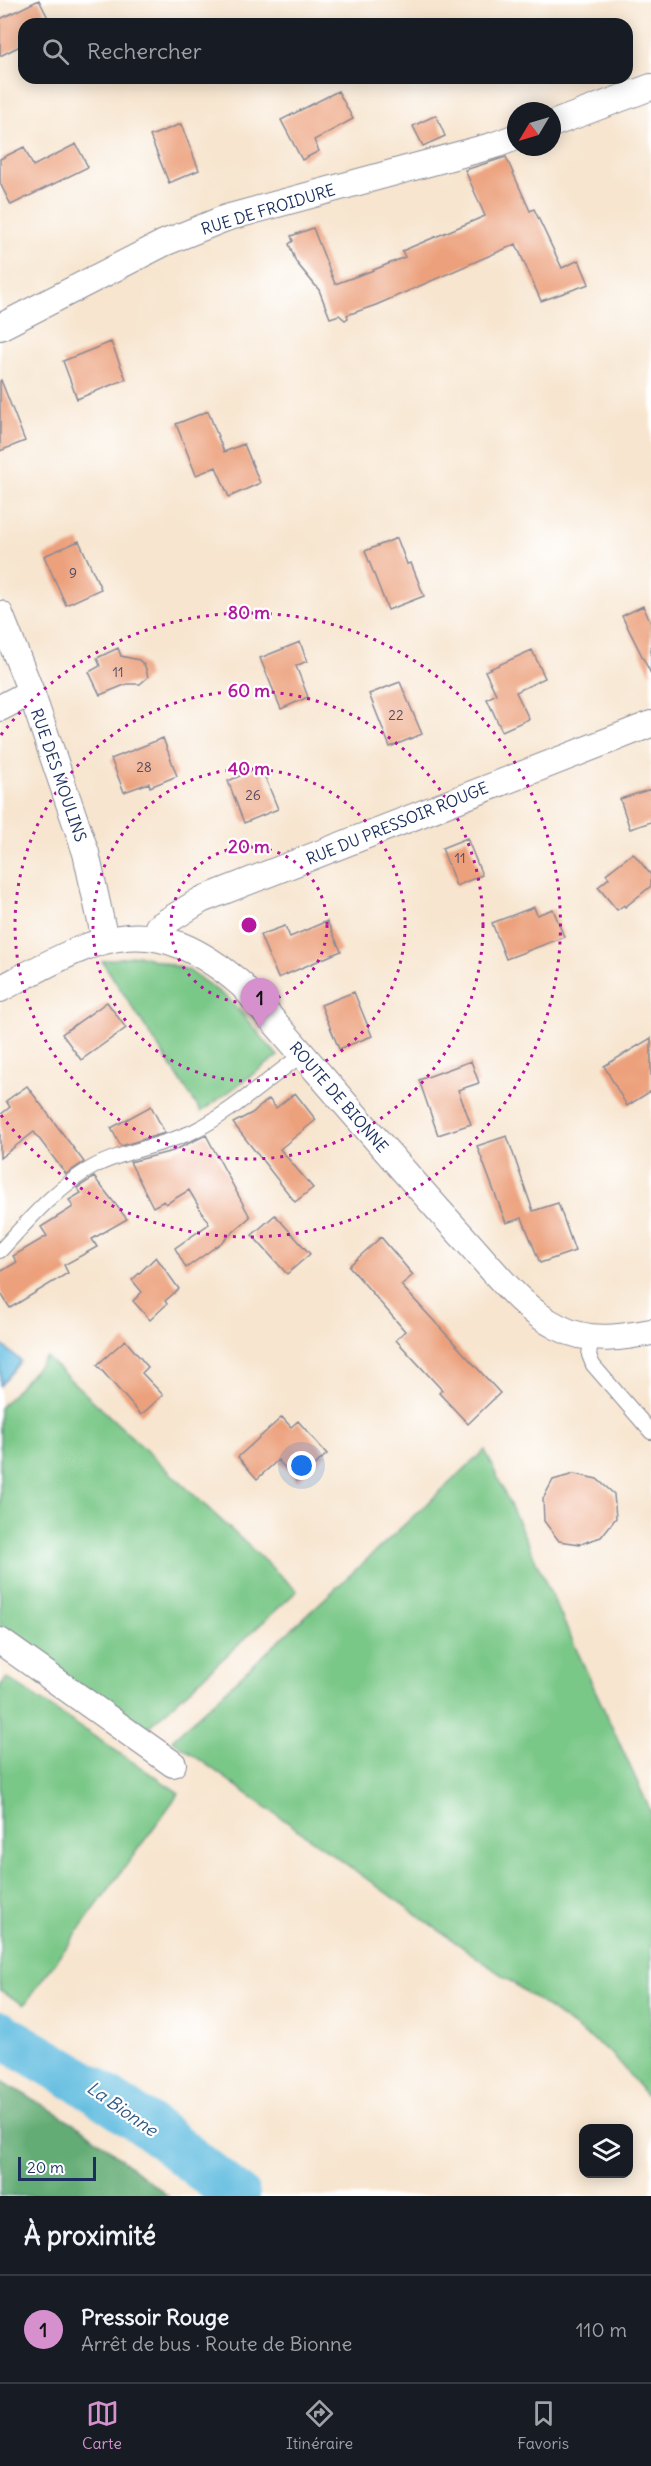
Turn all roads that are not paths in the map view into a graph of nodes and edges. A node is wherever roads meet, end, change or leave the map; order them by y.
1 (651, 87) edge
2 (561, 121) edge
3 (507, 140) edge
4 (0, 327) edge
5 (0, 614) edge
6 (31, 692) junction
7 (0, 708) edge
8 (651, 724) edge
9 (156, 938) junction
10 (105, 940) junction
11 (0, 989) edge
12 (303, 1054) junction
13 (0, 1251) edge
14 (651, 1332) edge
15 (592, 1337) junction
16 (651, 1432) edge
17 (0, 1641) edge
18 (172, 1764) dead end

1 - 2 street
3 - 4 street, RUE DE FROIDURE
5 - 6 street, RUE DES MOULINS
6 - 7 street
6 - 10 street, RUE DES MOULINS
8 - 9 street, RUE DU PRESSOIR ROUGE
9 - 10 street, ROUTE DE BIONNE
9 - 12 street, ROUTE DE BIONNE
10 - 11 street, ROUTE DE BIONNE
12 - 13 lane
12 - 15 street, ROUTE DE BIONNE
14 - 15 street, ROUTE DE BIONNE
15 - 16 lane
17 - 18 street

